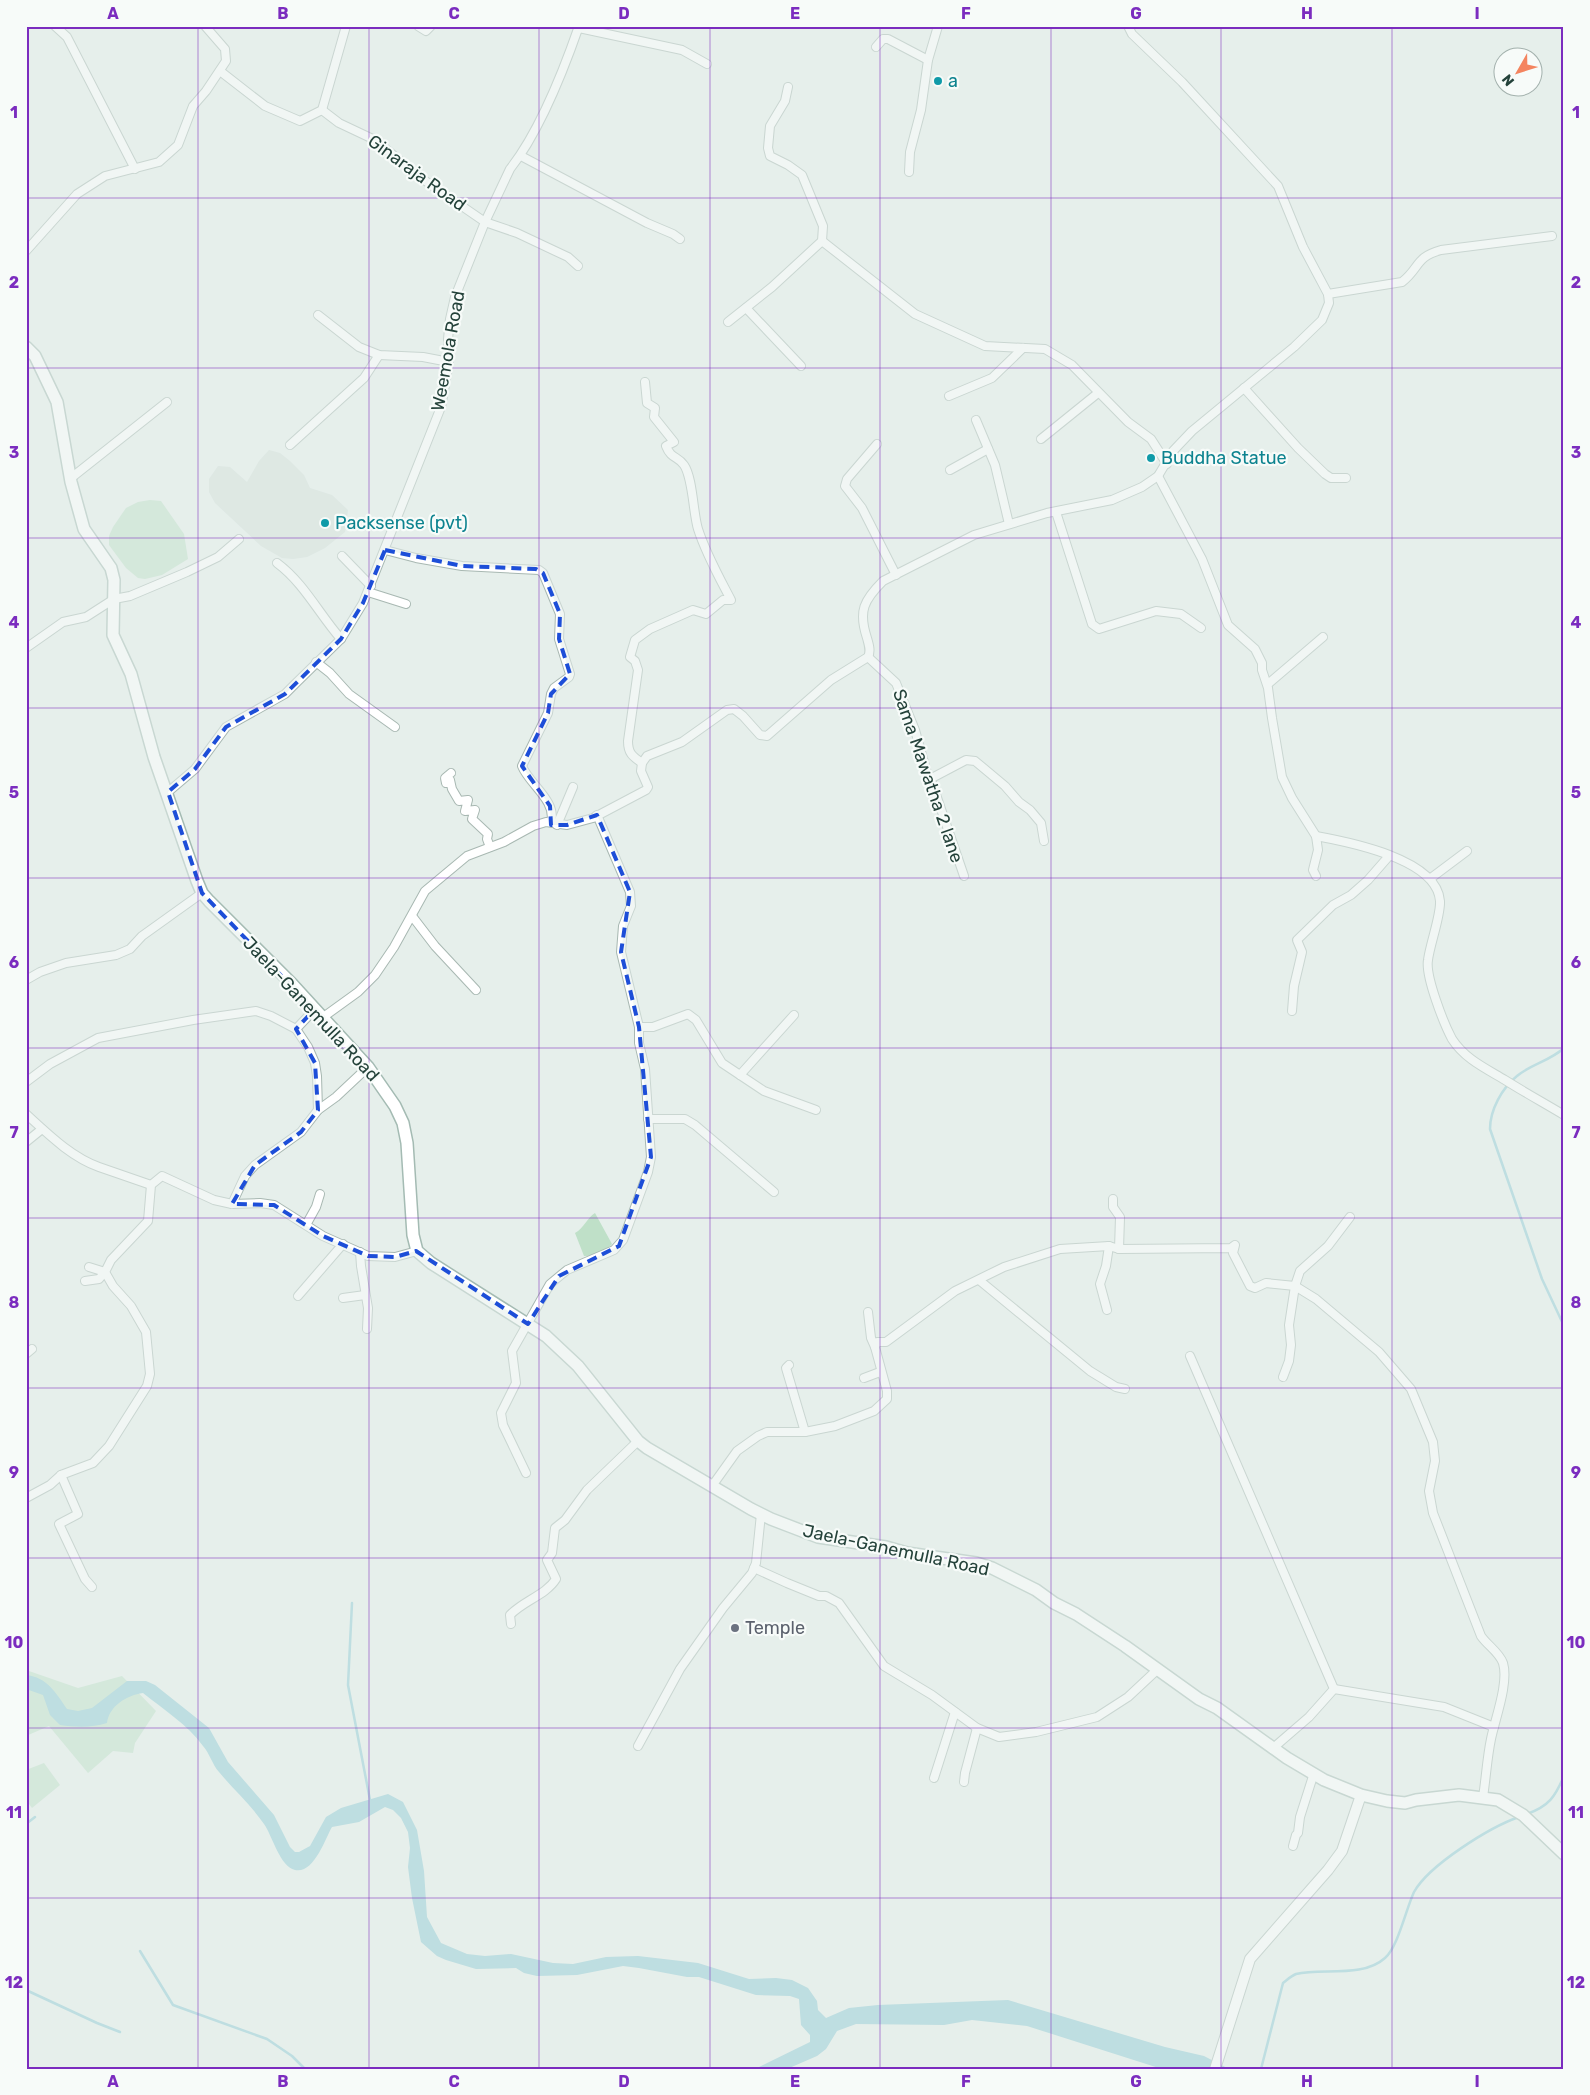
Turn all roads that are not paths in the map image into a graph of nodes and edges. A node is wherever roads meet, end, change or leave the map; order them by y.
1 (54, 26) edge
2 (205, 26) edge
3 (346, 26) edge
4 (418, 26) edge
5 (431, 26) edge
6 (938, 26) edge
7 (1128, 26) edge
8 (579, 27) edge
9 (876, 47) dead end
10 (928, 60) junction
11 (707, 64) dead end
12 (220, 71) junction
13 (788, 87) dead end
14 (322, 110) junction
15 (520, 156) junction
16 (135, 169) junction
17 (909, 172) dead end
18 (485, 222) junction
19 (1552, 236) dead end
20 (680, 239) dead end
21 (822, 241) junction
22 (26, 251) edge
23 (578, 266) dead end
24 (1328, 294) junction
25 (746, 308) junction
26 (318, 315) dead end
27 (728, 322) dead end
28 (26, 347) edge
29 (1023, 348) junction
30 (379, 354) junction
31 (449, 362) junction
32 (801, 366) dead end
33 (645, 382) dead end
34 (1244, 388) junction
35 (1098, 393) junction
36 (949, 396) dead end
37 (167, 402) dead end
38 (976, 420) dead end
39 (1041, 439) dead end
40 (877, 444) dead end
41 (290, 445) dead end
42 (988, 449) junction
43 (1167, 464) junction
44 (950, 470) dead end
45 (1158, 476) junction
46 (71, 478) junction
47 (1346, 478) dead end
48 (1056, 512) junction
49 (1008, 524) junction
50 (239, 539) dead end
51 (385, 550) junction
52 (342, 556) dead end
53 (277, 563) dead end
54 (896, 575) junction
55 (369, 589) junction
56 (114, 599) junction
57 (406, 604) dead end
58 (1201, 628) dead end
59 (1323, 636) dead end
60 (341, 639) junction
61 (26, 648) edge
62 (868, 658) junction
63 (316, 662) junction
64 (1268, 684) junction
65 (395, 727) dead end
66 (642, 763) junction
67 (451, 773) dead end
68 (930, 779) junction
69 (572, 787) dead end
70 (168, 792) junction
71 (598, 815) junction
72 (554, 823) junction
73 (1316, 836) junction
74 (1044, 841) dead end
75 (490, 847) junction
76 (1467, 851) dead end
77 (1390, 856) junction
78 (964, 876) dead end
79 (1316, 876) dead end
80 (1431, 878) junction
81 (202, 893) junction
82 (412, 916) junction
83 (26, 980) edge
84 (476, 990) dead end
85 (1292, 1011) dead end
86 (318, 1014) junction
87 (794, 1015) dead end
88 (639, 1027) junction
89 (296, 1029) junction
90 (368, 1067) junction
91 (740, 1075) junction
92 (26, 1082) edge
93 (318, 1110) junction
94 (816, 1110) dead end
95 (26, 1114) edge
96 (1564, 1115) edge
97 (648, 1118) junction
98 (42, 1129) junction
99 (26, 1142) edge
100 (151, 1185) junction
101 (774, 1192) dead end
102 (320, 1194) dead end
103 (1113, 1199) dead end
104 (232, 1204) junction
105 (1350, 1217) dead end
106 (306, 1225) junction
107 (343, 1244) junction
108 (1109, 1246) junction
109 (1119, 1249) junction
110 (417, 1251) junction
111 (360, 1252) junction
112 (89, 1268) dead end
113 (105, 1272) junction
114 (979, 1280) junction
115 (85, 1281) dead end
116 (1294, 1286) junction
117 (365, 1295) junction
118 (298, 1296) dead end
119 (343, 1298) dead end
120 (1107, 1310) dead end
121 (868, 1312) dead end
122 (528, 1324) junction
123 (367, 1329) dead end
124 (875, 1347) junction
125 (1190, 1356) dead end
126 (789, 1365) dead end
127 (880, 1372) junction
128 (1284, 1377) dead end
129 (864, 1378) dead end
130 (1125, 1389) dead end
131 (805, 1432) junction
132 (638, 1441) junction
133 (526, 1473) dead end
134 (61, 1475) junction
135 (712, 1486) junction
136 (26, 1498) edge
137 (761, 1514) junction
138 (754, 1568) junction
139 (92, 1587) dead end
140 (511, 1624) dead end
141 (1158, 1669) junction
142 (1334, 1689) junction
143 (955, 1712) junction
144 (1494, 1727) junction
145 (977, 1728) junction
146 (638, 1746) dead end
147 (1272, 1748) junction
148 (1314, 1773) junction
149 (934, 1778) dead end
150 (964, 1782) dead end
151 (1361, 1795) junction
152 (1483, 1797) junction
153 (1293, 1846) dead end
154 (1564, 1854) edge
155 (1215, 2069) edge

1 - 16 street
2 - 12 street
3 - 14 street
4 - 5 street
6 - 10 street
7 - 24 street
8 - 11 street
8 - 15 street, Weemola Road
9 - 10 street
10 - 17 street
12 - 14 street
12 - 16 street
13 - 21 street
14 - 18 street, Ginaraja Road
15 - 18 street, Weemola Road
15 - 20 street
16 - 22 street
18 - 23 street, Ginaraja Road
18 - 31 street, Weemola Road
19 - 24 street
21 - 25 street
21 - 29 street
24 - 34 street
25 - 27 street
25 - 32 street
26 - 30 street
28 - 46 main road, Jaela-Ganemulla Road
29 - 35 street
29 - 36 street
30 - 31 street
30 - 41 street
31 - 51 street, Weemola Road
33 - 66 street
34 - 43 street
34 - 47 street
35 - 39 street
35 - 43 street
37 - 46 street
38 - 42 street
40 - 54 street
42 - 44 street
42 - 49 street
43 - 45 street
45 - 48 street
45 - 64 street
46 - 56 main road, Jaela-Ganemulla Road
48 - 49 street
48 - 58 street
49 - 54 street
50 - 56 street
51 - 55 street, Weemola Road
51 - 72 street
52 - 55 street
53 - 60 street
54 - 62 street
55 - 57 street
55 - 60 street, Weemola Road
56 - 61 street
56 - 70 main road, Jaela-Ganemulla Road
59 - 64 street
60 - 63 street, Weemola Road
62 - 66 street
62 - 68 street, Sama Mawatha 2 lane
63 - 65 street
63 - 70 street, Weemola Road
64 - 73 street
66 - 71 street
67 - 75 street
68 - 74 street
68 - 78 street, Sama Mawatha 2 lane
69 - 72 street
70 - 81 main road, Jaela-Ganemulla Road
71 - 72 street
71 - 88 street
72 - 75 street
73 - 77 street
73 - 79 street
75 - 82 street
76 - 80 street
77 - 80 street
77 - 85 street
80 - 96 street
81 - 83 street
81 - 86 main road, Jaela-Ganemulla Road
82 - 84 street
82 - 86 street
86 - 89 street
86 - 90 main road, Jaela-Ganemulla Road
87 - 91 street
88 - 91 street
88 - 97 street
89 - 92 street
89 - 93 street
90 - 93 street
90 - 110 main road, Jaela-Ganemulla Road
91 - 94 street
93 - 104 street
95 - 98 street
97 - 101 street
97 - 122 street
98 - 99 street
98 - 100 street
100 - 104 street
100 - 113 street
102 - 106 street
103 - 109 street
104 - 106 street
105 - 116 street
106 - 107 street
107 - 111 street
107 - 118 street
108 - 109 street
108 - 114 street
108 - 120 street
109 - 116 street
110 - 111 street
110 - 122 main road, Jaela-Ganemulla Road
111 - 117 street
112 - 113 street
113 - 115 street
113 - 134 street
114 - 124 street
114 - 130 street
116 - 128 street
116 - 144 street
117 - 119 street
117 - 123 street
121 - 124 street
122 - 132 main road, Jaela-Ganemulla Road
122 - 133 street
124 - 127 street
125 - 142 street
126 - 131 street
127 - 129 street
127 - 131 street
131 - 135 street
132 - 135 main road, Jaela-Ganemulla Road
132 - 140 street
134 - 136 street
134 - 139 street
135 - 137 main road, Jaela-Ganemulla Road
137 - 138 street
137 - 141 main road, Jaela-Ganemulla Road
138 - 143 street
138 - 146 street
141 - 145 street
141 - 147 main road, Jaela-Ganemulla Road
142 - 144 street
142 - 147 street
143 - 145 street
143 - 149 street
144 - 152 street
145 - 150 street
147 - 148 main road, Jaela-Ganemulla Road
148 - 151 main road, Jaela-Ganemulla Road
148 - 153 street
151 - 152 main road, Jaela-Ganemulla Road
151 - 155 street
152 - 154 main road, Jaela-Ganemulla Road

